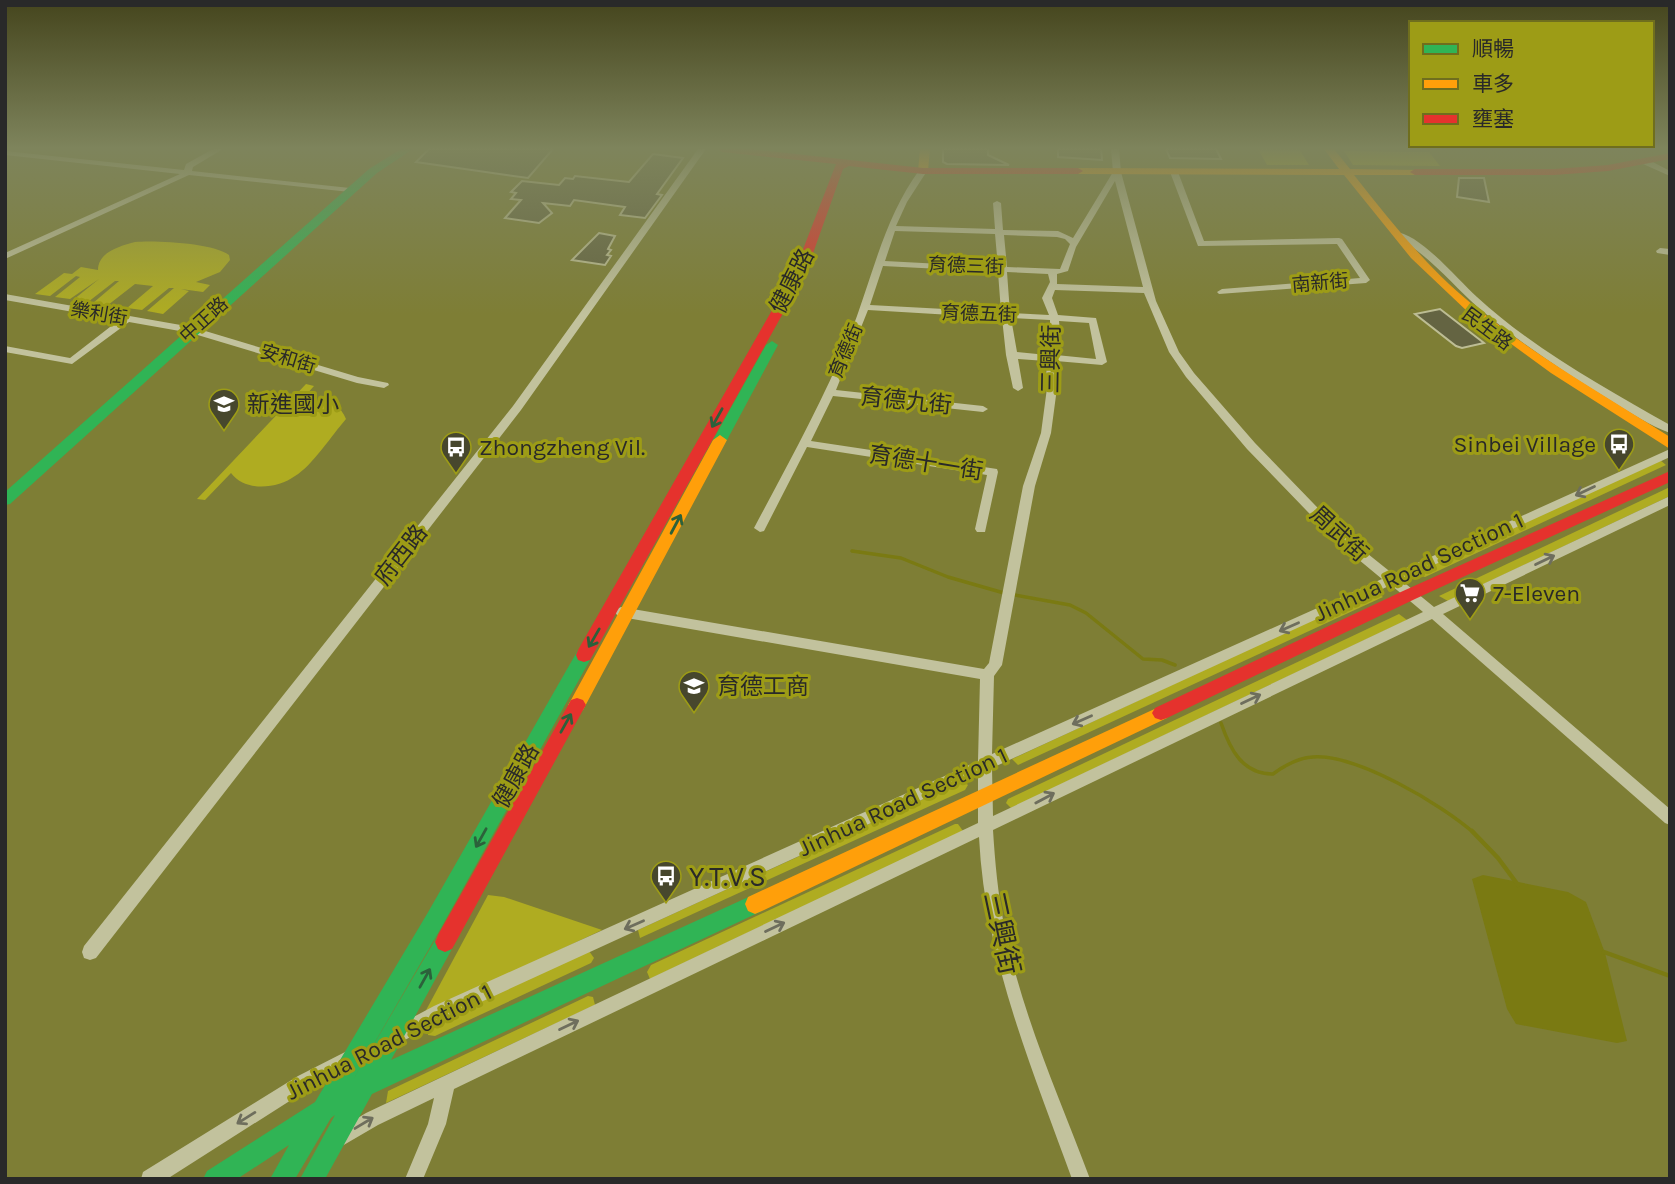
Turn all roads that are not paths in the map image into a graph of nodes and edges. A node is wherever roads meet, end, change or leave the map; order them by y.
1 (123, 204) edge
2 (334, 204) edge
3 (663, 204) edge
4 (825, 204) edge
5 (903, 204) edge
6 (997, 204) edge
7 (1098, 204) edge
8 (1125, 204) edge
9 (1186, 204) edge
10 (1369, 204) edge
11 (1372, 204) edge
12 (892, 228) junction
13 (999, 231) junction
14 (1397, 234) junction
15 (1075, 244) junction
16 (5, 258) edge
17 (880, 263) junction
18 (1003, 267) junction
19 (1052, 272) junction
20 (1052, 287) junction
21 (1148, 290) junction
22 (1222, 292) dead end
23 (5, 298) edge
24 (865, 307) junction
25 (1006, 315) junction
26 (1054, 317) junction
27 (126, 319) junction
28 (1093, 320) joint
29 (192, 330) junction
30 (5, 349) edge
31 (1011, 355) junction
32 (1051, 359) junction
33 (1102, 362) joint
34 (384, 385) dead end
35 (1018, 388) dead end
36 (828, 392) junction
37 (983, 409) dead end
38 (1670, 430) edge
39 (803, 443) junction
40 (1670, 444) edge
41 (1670, 453) edge
42 (1670, 476) edge
43 (5, 500) edge
44 (1670, 500) edge
45 (760, 528) dead end
46 (981, 529) dead end
47 (1390, 579) junction
48 (1409, 595) junction
49 (619, 611) junction
50 (1432, 612) junction
51 (988, 675) junction
52 (986, 764) junction
53 (986, 794) junction
54 (1670, 818) edge
55 (984, 828) junction
56 (90, 952) dead end
57 (391, 1038) junction
58 (355, 1056) junction
59 (447, 1083) junction
60 (363, 1086) junction
61 (324, 1109) junction
62 (329, 1146) junction
63 (281, 1177) edge
64 (150, 1179) edge
65 (215, 1179) edge
66 (312, 1179) edge
67 (414, 1179) edge
68 (1082, 1179) edge

1 - 16 street
2 - 29 street, 中正路
3 - 56 street, 府西路
4 - 49 street, 健康路
5 - 12 street, 育德街
6 - 13 street
7 - 15 street
8 - 21 street, 周武街
9 - 22 street, 南新街
10 - 41 street, 民生路
11 - 14 street, 民生路
12 - 13 street
12 - 17 street, 育德街
13 - 15 street
13 - 18 street
14 - 38 street, 民生路
14 - 40 street, 民生路
15 - 19 street
17 - 18 street, 育德三街
17 - 24 street, 育德街
18 - 19 street, 育德三街
18 - 25 street
19 - 20 street, 三興街
20 - 21 street
20 - 26 street, 三興街
21 - 47 street, 周武街
23 - 27 street, 樂利街
24 - 25 street, 育德五街
24 - 36 street, 育德街
25 - 26 street, 育德五街
25 - 31 street
26 - 28 street, 育德五街
26 - 32 street, 三興街
27 - 29 street, 樂利街
27 - 30 street
28 - 33 street, 三興街
29 - 34 street, 安和街
29 - 43 street, 中正路
31 - 32 street
31 - 35 street
32 - 33 street
32 - 51 street, 三興街
36 - 37 street, 育德九街
36 - 39 street, 育德街
39 - 45 street, 育德街
39 - 46 street, 育德十一街
41 -> 47 street, Jinhua Road Section 1
42 - 48 street, Jinhua Road Section 1
50 -> 44 street, Jinhua Road Section 1
47 - 48 street, 周武街
47 -> 52 street, Jinhua Road Section 1
48 - 50 street, 周武街
48 - 53 street, Jinhua Road Section 1
49 - 51 street
57 -> 49 street, 健康路
49 -> 58 street, 健康路
50 - 54 street, 周武街
55 -> 50 street, Jinhua Road Section 1
51 - 52 street, 三興街
52 - 53 street, 三興街
52 -> 57 street, Jinhua Road Section 1
53 - 55 street, 三興街
53 - 60 street, Jinhua Road Section 1
59 -> 55 street, Jinhua Road Section 1
55 - 68 street, 三興街
57 - 58 street, Jinhua Road Section 1
57 - 60 street, 健康路
58 - 61 street, 健康路
58 -> 64 street, Jinhua Road Section 1
62 -> 59 street, Jinhua Road Section 1
59 - 67 street
60 - 61 street, Jinhua Road Section 1
60 - 62 street, 健康路
61 - 63 street, 健康路
61 - 65 street, Jinhua Road Section 1
62 - 63 street, Jinhua Road Section 1
62 - 66 street, 健康路

